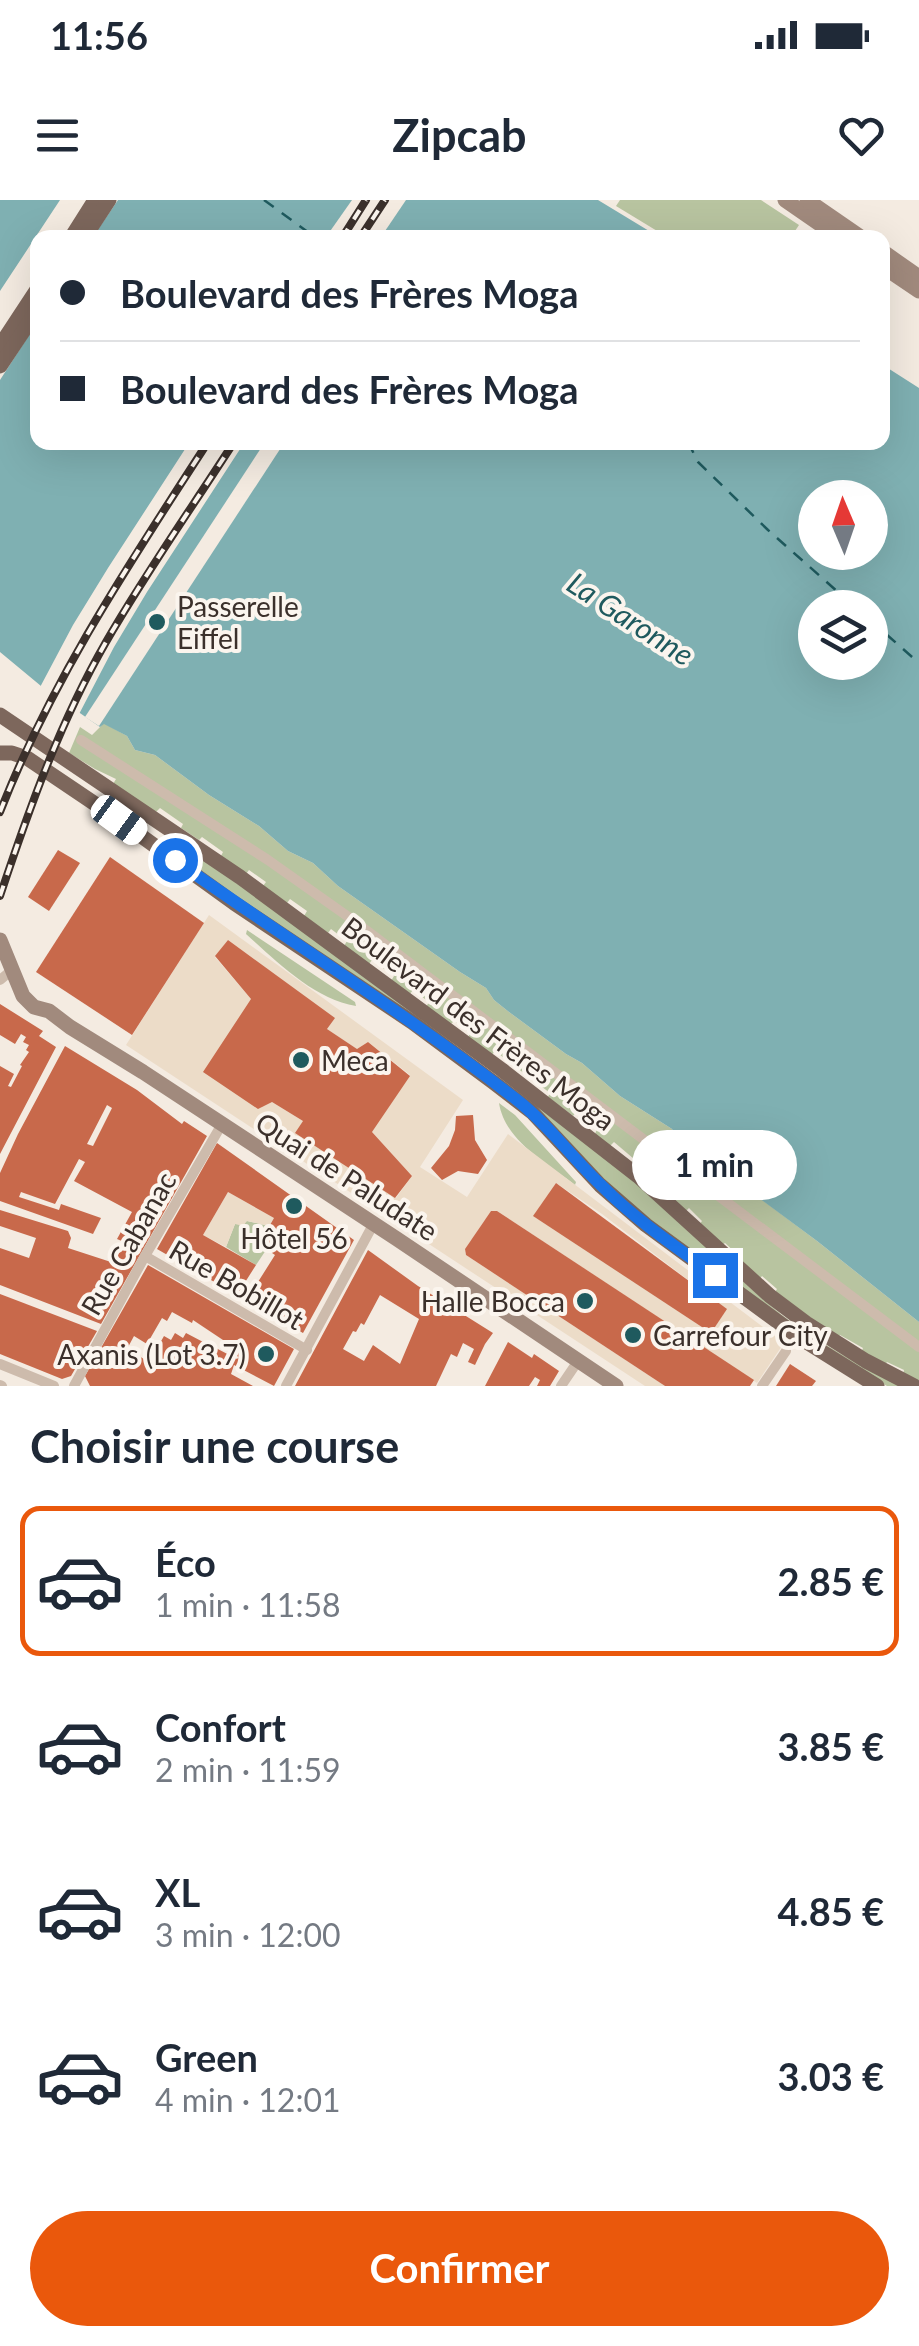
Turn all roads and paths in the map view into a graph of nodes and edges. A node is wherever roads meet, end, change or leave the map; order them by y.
1 (96, 200) edge
2 (108, 200) edge
3 (785, 200) edge
4 (807, 200) edge
5 (76, 230) edge
6 (89, 230) edge
7 (828, 230) edge
8 (850, 230) edge
9 (890, 257) edge
10 (890, 271) edge
11 (919, 276) edge
12 (919, 291) edge
13 (30, 300) edge
14 (30, 321) edge
15 (0, 346) edge
16 (0, 366) edge
17 (4, 719) edge
18 (80, 740) dead end
19 (0, 753) edge
20 (0, 940) edge
21 (10, 978) edge
22 (222, 1124) junction
23 (374, 1224) junction
24 (145, 1256) junction
25 (919, 1347) edge
26 (307, 1350) junction
27 (786, 1352) dead end
28 (578, 1361) junction
29 (0, 1364) edge
30 (54, 1386) edge
31 (74, 1386) edge
32 (286, 1386) edge
33 (561, 1386) edge
34 (616, 1386) edge
35 (762, 1386) edge
36 (876, 1386) edge
37 (914, 1386) edge

1 - 5 main road
2 - 6 main road
3 - 7 street
4 - 8 street
9 - 11 street
10 - 12 street
13 - 15 main road
14 - 16 main road
17 - 37 main road, Boulevard des Frères Moga
18 - 25 street
19 - 36 main road, Boulevard des Frères Moga
20 - 21 street, Quai de Paludate
21 - 22 street, Quai de Paludate
22 - 23 street, Quai de Paludate
22 - 24 street, Rue Cabanac
23 - 26 street
23 - 28 street, Quai de Paludate
24 - 26 street, Rue Bobillot
24 - 31 street, Rue Cabanac
26 - 32 street
27 - 35 street
28 - 33 street
28 - 34 street, Quai de Paludate
29 - 30 street

